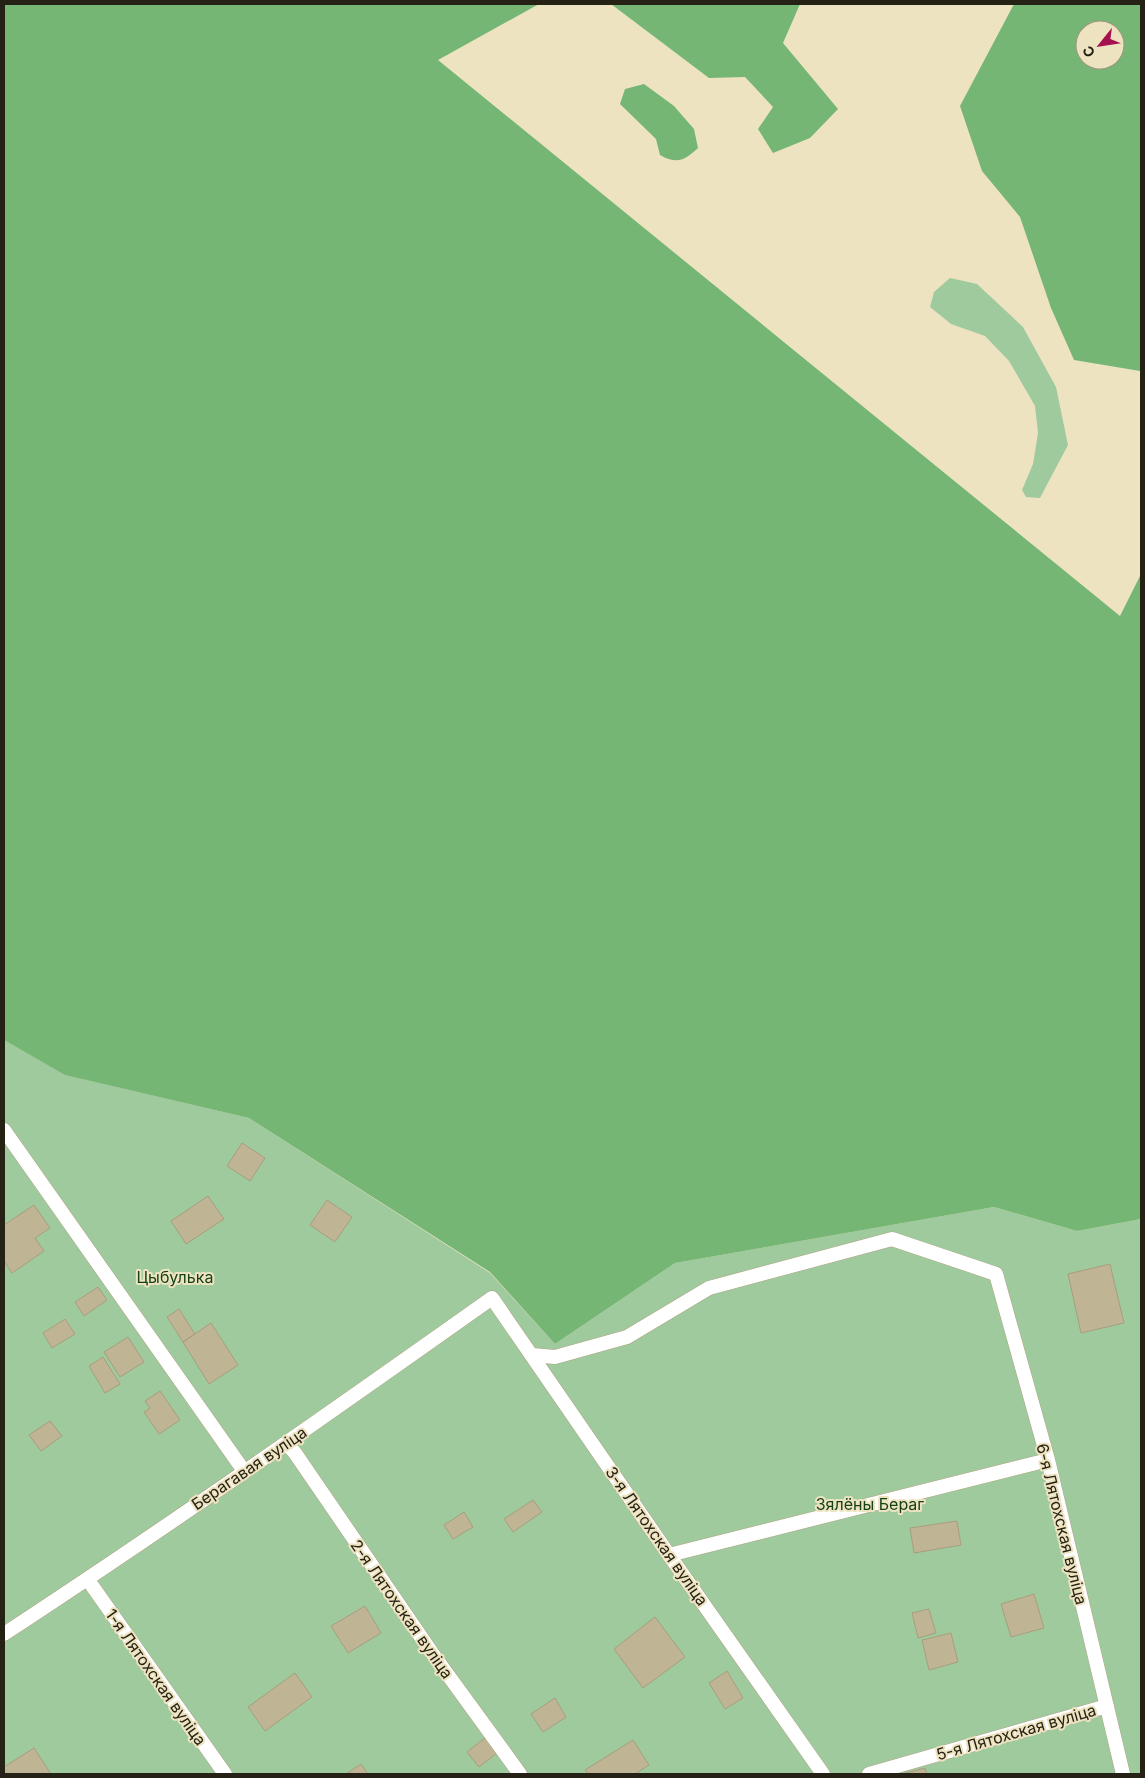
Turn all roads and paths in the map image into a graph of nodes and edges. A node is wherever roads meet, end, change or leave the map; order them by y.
1 (4, 1130) edge
2 (492, 1298) joint
3 (532, 1355) junction
4 (286, 1443) junction
5 (1048, 1460) junction
6 (244, 1471) junction
7 (669, 1554) junction
8 (88, 1580) junction
9 (4, 1634) edge
10 (1107, 1706) junction
11 (225, 1774) edge
12 (520, 1774) edge
13 (823, 1774) edge
14 (869, 1774) edge
15 (1124, 1774) edge

1 - 6 lane
2 - 3 lane, 3-я Лятохская вуліца
2 - 4 lane, Берагавая вуліца
3 - 5 lane, 6-я Лятохская вуліца
3 - 7 lane, 3-я Лятохская вуліца
4 - 6 lane, Берагавая вуліца
4 - 12 lane, 2-я Лятохская вуліца
5 - 7 lane
5 - 10 lane, 6-я Лятохская вуліца
6 - 8 lane, Берагавая вуліца
7 - 13 lane, 3-я Лятохская вуліца
8 - 9 lane, Берагавая вуліца
8 - 11 lane, 1-я Лятохская вуліца
10 - 14 lane, 5-я Лятохская вуліца
10 - 15 lane, 6-я Лятохская вуліца

